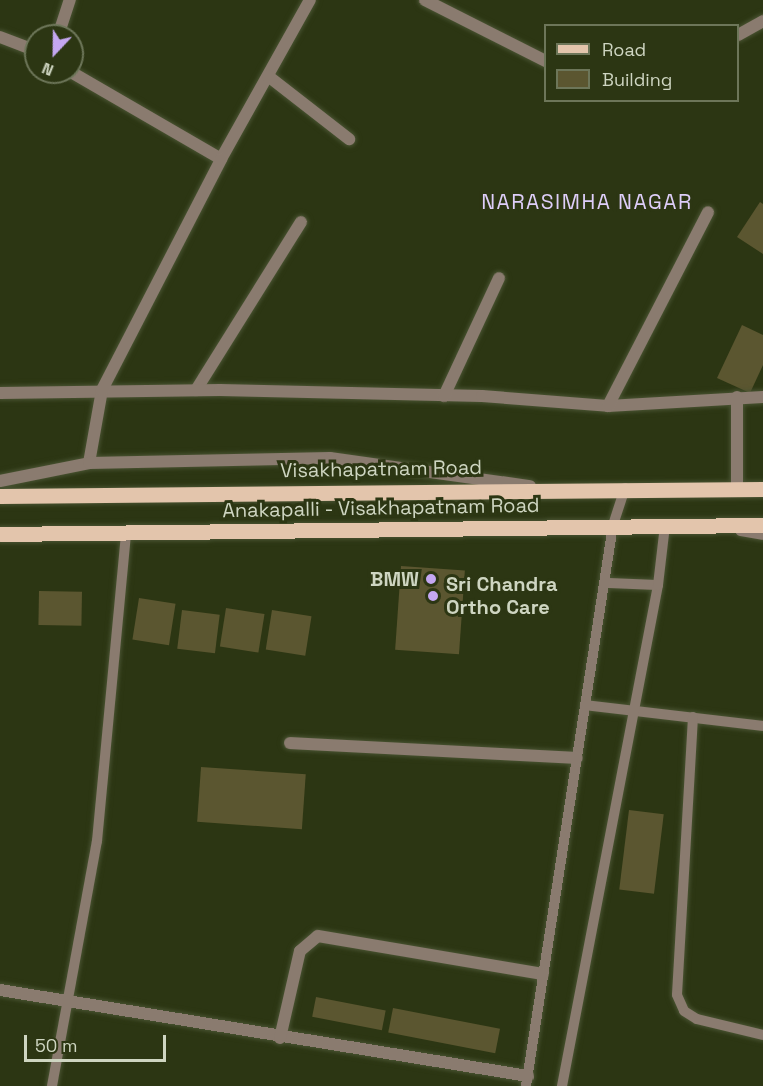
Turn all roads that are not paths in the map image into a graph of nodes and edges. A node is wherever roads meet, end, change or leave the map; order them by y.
1 (70, 0) edge
2 (310, 0) edge
3 (425, 0) edge
4 (763, 21) edge
5 (62, 24) edge
6 (739, 34) edge
7 (0, 37) edge
8 (24, 46) edge
9 (544, 60) edge
10 (268, 76) junction
11 (84, 80) edge
12 (349, 139) dead end
13 (221, 159) junction
14 (708, 212) dead end
15 (301, 222) dead end
16 (500, 278) dead end
17 (102, 390) junction
18 (196, 390) junction
19 (0, 393) edge
20 (444, 396) junction
21 (763, 396) edge
22 (737, 397) junction
23 (608, 406) junction
24 (89, 462) junction
25 (0, 481) edge
26 (624, 488) junction
27 (546, 489) junction
28 (737, 489) junction
29 (763, 489) edge
30 (0, 496) edge
31 (613, 525) junction
32 (665, 525) junction
33 (712, 525) junction
34 (763, 525) edge
35 (126, 533) junction
36 (0, 534) edge
37 (763, 534) edge
38 (608, 583) junction
39 (658, 585) junction
40 (585, 705) junction
41 (634, 711) junction
42 (693, 717) junction
43 (763, 726) edge
44 (290, 743) dead end
45 (577, 758) junction
46 (543, 974) junction
47 (0, 990) edge
48 (68, 1001) junction
49 (763, 1035) edge
50 (280, 1038) junction
51 (527, 1081) edge
52 (52, 1086) edge
53 (562, 1086) edge

1 - 5 street
2 - 10 street
3 - 9 street
4 - 6 street
7 - 8 street
10 - 12 street
10 - 13 street
11 - 13 street
13 - 17 street
14 - 23 street
15 - 18 street
16 - 20 street
17 - 18 street
17 - 19 street
17 - 24 street
18 - 20 street
20 - 23 street
21 - 22 street
22 - 23 street
22 - 28 street
24 - 25 street
24 - 27 street
26 - 27 main road, Visakhapatnam Road
26 - 28 main road, Visakhapatnam Road
26 - 31 lane
27 - 30 main road, Visakhapatnam Road
28 - 29 main road, Visakhapatnam Road
31 - 32 main road, Anakapalli - Visakhapatnam Road
31 - 35 main road, Anakapalli - Visakhapatnam Road
31 - 38 lane
32 - 33 main road, Anakapalli - Visakhapatnam Road
32 - 39 lane
33 - 34 main road, Anakapalli - Visakhapatnam Road
33 - 37 street
35 - 36 main road, Anakapalli - Visakhapatnam Road
35 - 48 lane
38 - 39 lane
38 - 40 lane
39 - 41 lane
40 - 41 lane
40 - 45 lane
41 - 42 lane
41 - 53 lane
42 - 43 lane
42 - 49 lane
44 - 45 street
45 - 46 lane
46 - 50 street
46 - 51 lane
47 - 48 street
48 - 50 street
48 - 52 lane
50 - 51 street

